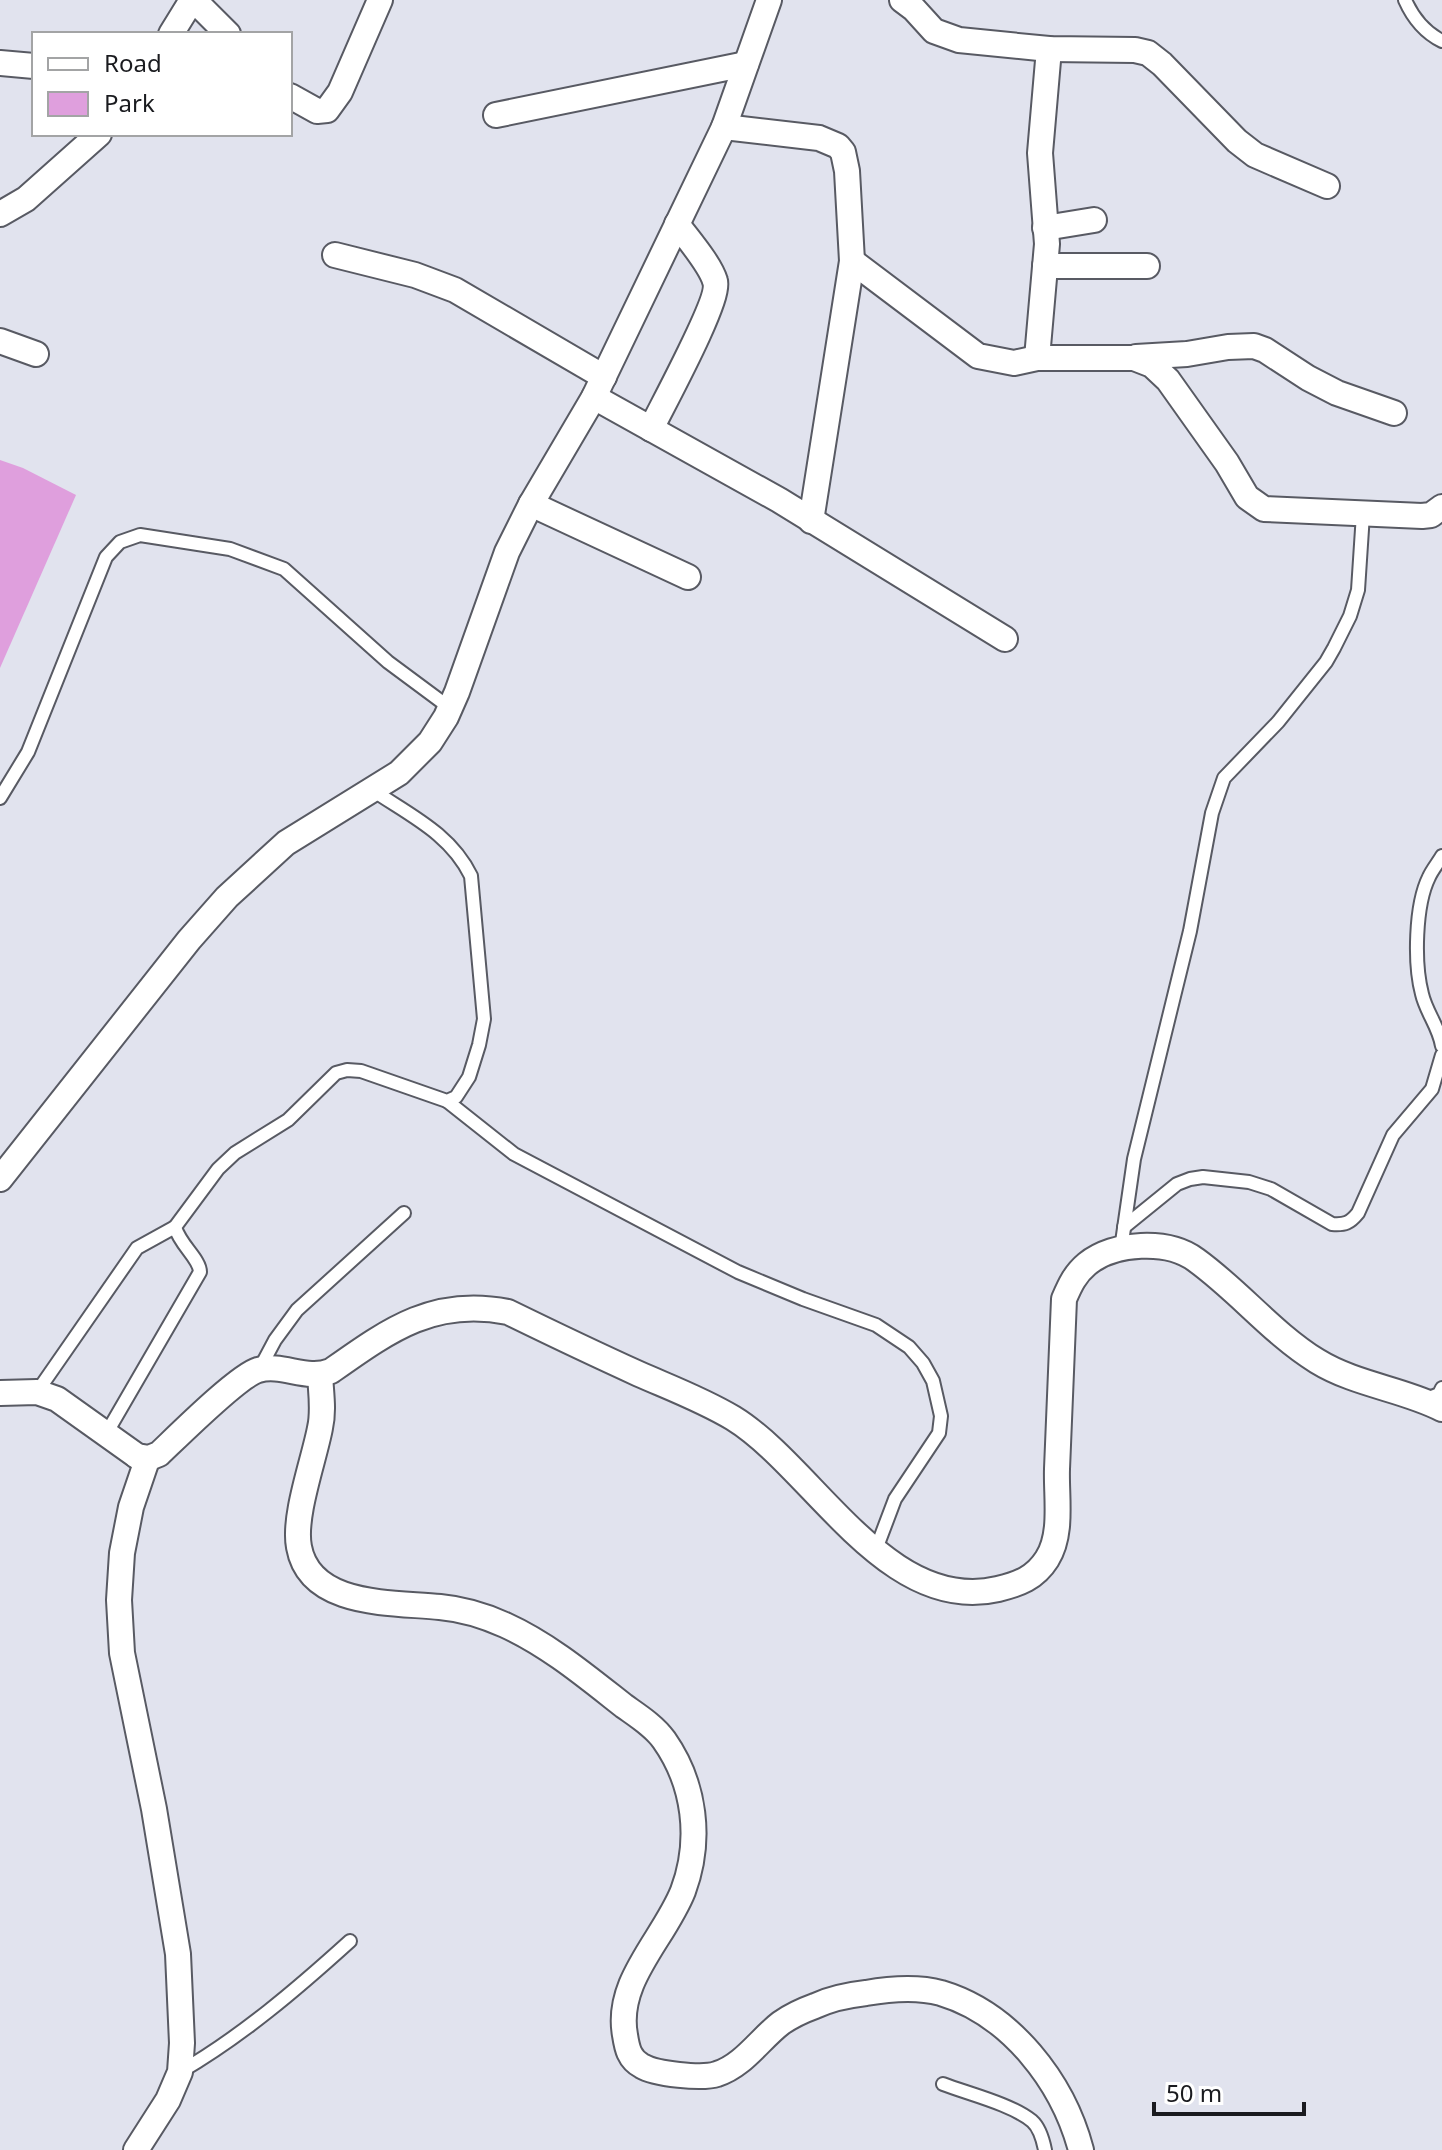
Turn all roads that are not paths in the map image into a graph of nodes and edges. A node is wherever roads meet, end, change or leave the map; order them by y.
1 (193, 0) edge
2 (380, 0) edge
3 (769, 0) edge
4 (1405, 0) edge
5 (913, 3) edge
6 (172, 32) edge
7 (226, 32) edge
8 (1442, 41) edge
9 (1049, 49) junction
10 (0, 63) edge
11 (746, 64) junction
12 (32, 66) edge
13 (292, 97) edge
14 (496, 115) dead end
15 (724, 127) junction
16 (97, 136) edge
17 (1327, 186) dead end
18 (0, 214) edge
19 (1094, 220) dead end
20 (677, 224) junction
21 (1045, 228) junction
22 (335, 255) dead end
23 (852, 261) junction
24 (1045, 266) junction
25 (1147, 266) dead end
26 (0, 341) edge
27 (36, 354) dead end
28 (1037, 358) junction
29 (1134, 358) junction
30 (599, 387) junction
31 (1394, 413) dead end
32 (651, 429) junction
33 (531, 504) junction
34 (1442, 507) edge
35 (1363, 514) junction
36 (811, 521) junction
37 (688, 577) dead end
38 (1005, 639) dead end
39 (450, 708) junction
40 (371, 789) junction
41 (0, 798) edge
42 (1442, 856) edge
43 (1442, 1046) edge
44 (1442, 1055) edge
45 (447, 1101) junction
46 (0, 1179) edge
47 (404, 1213) dead end
48 (175, 1227) junction
49 (1122, 1238) junction
50 (259, 1370) junction
51 (320, 1375) junction
52 (37, 1392) junction
53 (0, 1393) edge
54 (1436, 1399) edge
55 (106, 1434) junction
56 (137, 1456) junction
57 (875, 1552) junction
58 (350, 1941) dead end
59 (180, 2072) junction
60 (943, 2084) dead end
61 (136, 2150) edge
62 (1045, 2150) edge
63 (1081, 2150) edge

1 - 6 street
1 - 7 street
2 - 13 street
3 - 11 street
4 - 8 lane
5 - 9 street
9 - 17 street
9 - 21 street
10 - 12 street
11 - 14 street
11 - 15 street
15 - 20 street
15 - 23 street
16 - 18 street
19 - 21 street
20 - 30 street
20 - 32 street
21 - 24 street
22 - 30 street
23 - 28 street
23 - 36 street
24 - 25 street
24 - 28 street
26 - 27 street
28 - 29 street
29 - 31 street
29 - 35 street
30 - 32 street
30 - 33 street
32 - 36 street
33 - 37 street
33 - 39 street
34 - 35 street
35 - 49 lane
36 - 38 street
39 - 40 street
39 - 41 lane
40 - 45 lane
40 - 46 street
42 - 43 lane
44 - 49 lane
45 - 48 lane
45 - 57 lane
47 - 50 lane
48 - 52 lane
48 - 55 lane
49 - 54 street
49 - 57 street
50 - 51 street
50 - 56 street
51 - 57 street
51 - 63 street
52 - 53 street
52 - 55 street
55 - 56 street
56 - 59 street
58 - 59 lane
59 - 61 street
60 - 62 lane

